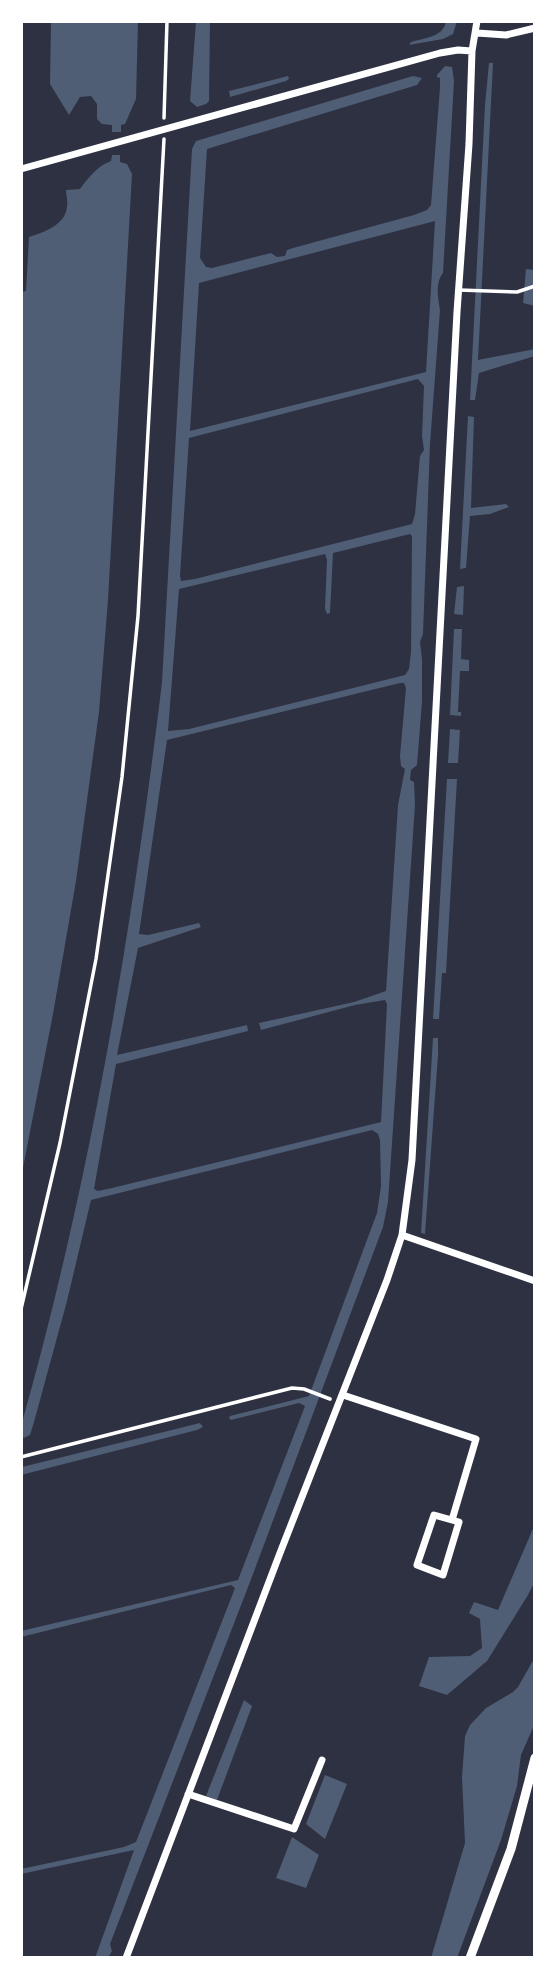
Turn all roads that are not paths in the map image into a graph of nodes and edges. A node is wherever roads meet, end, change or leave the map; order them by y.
1 (477, 21) edge
2 (535, 28) edge
3 (477, 33) junction
4 (472, 51) junction
5 (21, 169) edge
6 (535, 286) edge
7 (459, 290) junction
8 (402, 1236) junction
9 (535, 1281) edge
10 (343, 1395) junction
11 (452, 1520) junction
12 (535, 1758) edge
13 (322, 1759) dead end
14 (188, 1794) junction
15 (126, 1958) edge
16 (470, 1958) edge

1 - 3 street
2 - 3 street
3 - 4 street
4 - 5 street
4 - 7 street
6 - 7 lane
7 - 8 street
8 - 9 street
8 - 10 street
10 - 11 street
10 - 14 street
11 - 11 street
12 - 16 street
13 - 14 street
14 - 15 street

